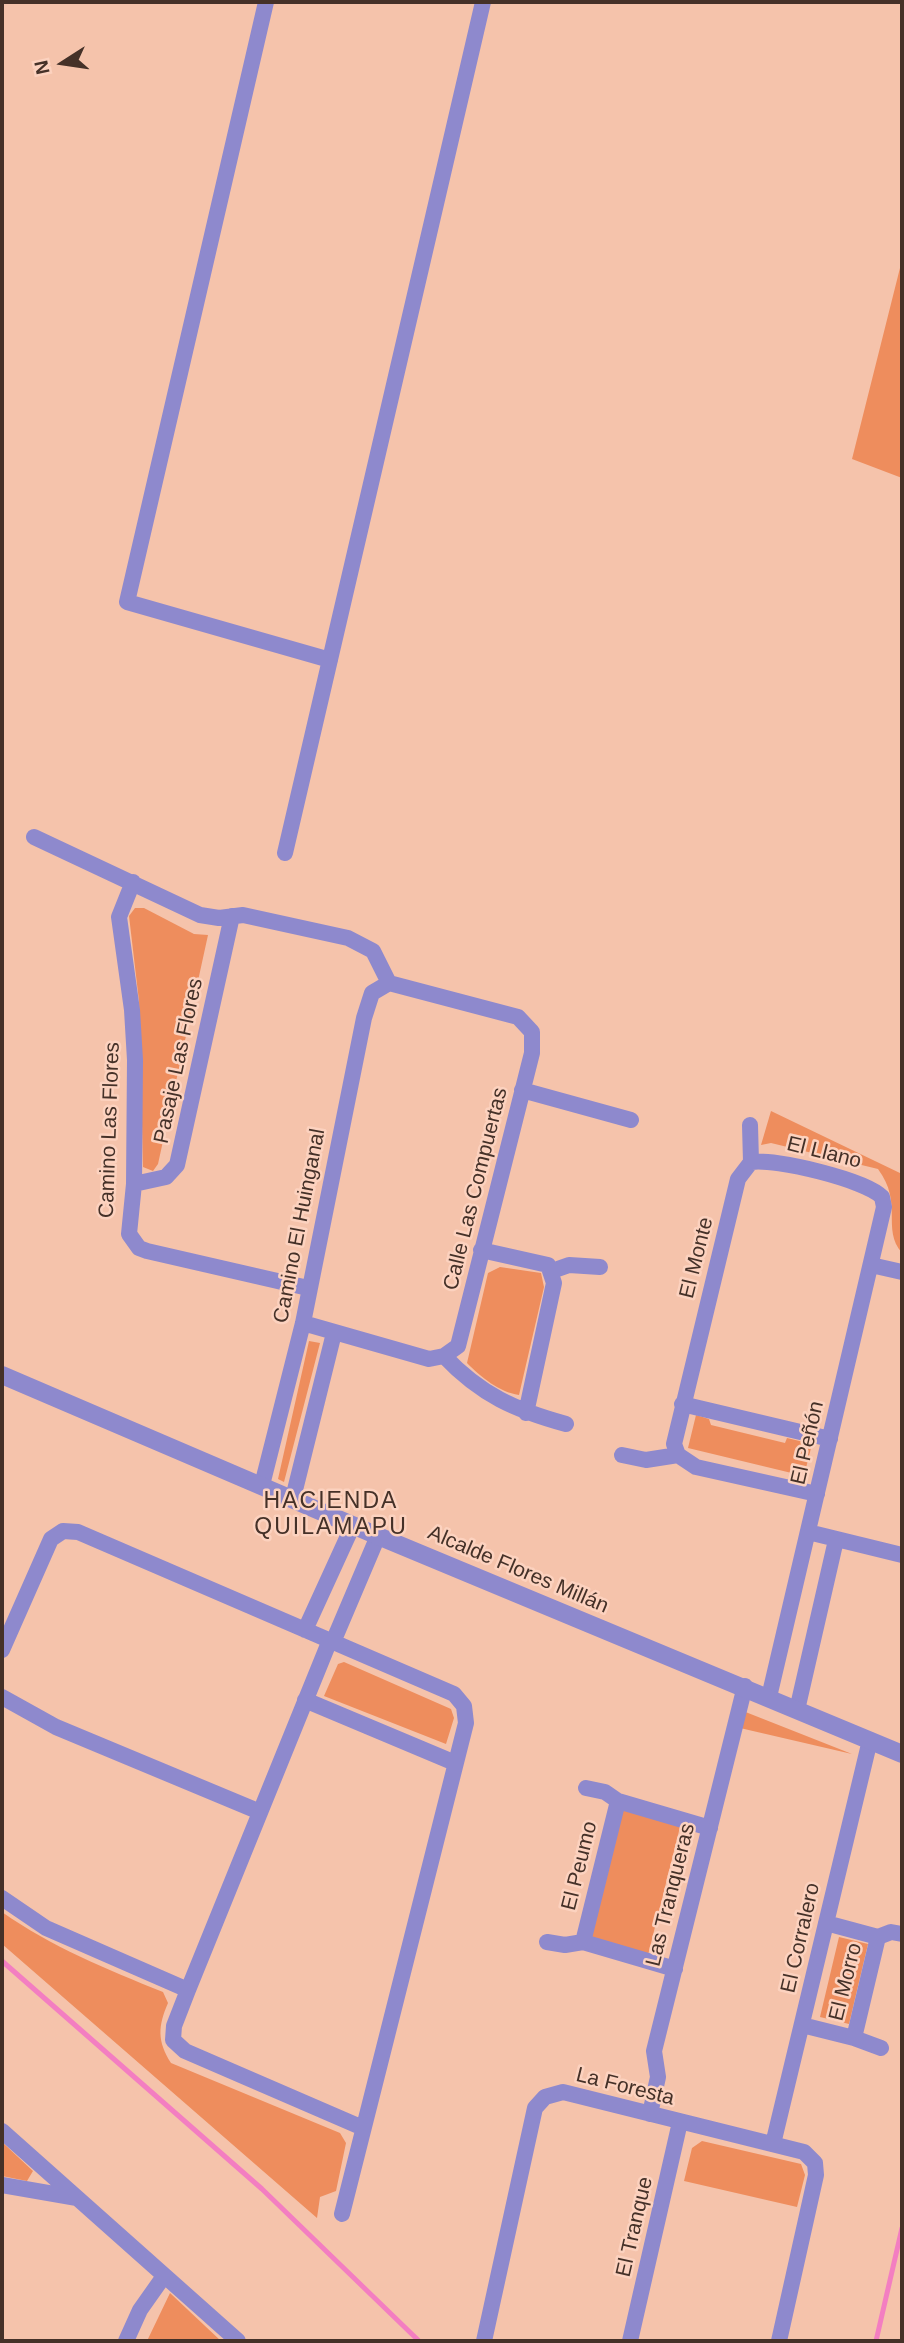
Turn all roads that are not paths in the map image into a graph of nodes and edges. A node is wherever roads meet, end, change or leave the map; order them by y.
1 (266, 2) edge
2 (483, 2) edge
3 (330, 660) junction
4 (34, 837) dead end
5 (285, 853) dead end
6 (133, 881) junction
7 (232, 916) junction
8 (389, 983) junction
9 (523, 1090) junction
10 (631, 1120) dead end
11 (750, 1125) dead end
12 (751, 1162) junction
13 (134, 1184) junction
14 (882, 1197) joint
15 (481, 1250) junction
16 (872, 1265) junction
17 (600, 1267) dead end
18 (552, 1271) junction
19 (902, 1272) edge
20 (308, 1288) junction
21 (303, 1323) junction
22 (334, 1333) junction
23 (444, 1356) junction
24 (2, 1375) edge
25 (682, 1404) junction
26 (526, 1413) junction
27 (566, 1424) dead end
28 (830, 1439) junction
29 (622, 1455) dead end
30 (678, 1455) junction
31 (262, 1485) junction
32 (817, 1494) junction
33 (293, 1498) junction
34 (353, 1525) junction
35 (808, 1532) junction
36 (378, 1536) junction
37 (836, 1539) junction
38 (902, 1555) edge
39 (304, 1630) junction
40 (331, 1641) junction
41 (2, 1650) edge
42 (745, 1686) junction
43 (2, 1697) edge
44 (769, 1698) junction
45 (305, 1700) junction
46 (797, 1710) junction
47 (870, 1740) junction
48 (902, 1754) edge
49 (455, 1763) junction
50 (586, 1787) dead end
51 (618, 1801) junction
52 (260, 1812) junction
53 (710, 1828) junction
54 (2, 1898) edge
55 (826, 1923) junction
56 (902, 1934) edge
57 (878, 1937) junction
58 (547, 1942) dead end
59 (583, 1942) junction
60 (675, 1969) junction
61 (188, 1990) junction
62 (802, 2025) junction
63 (854, 2038) junction
64 (881, 2048) dead end
65 (650, 2114) junction
66 (680, 2122) junction
67 (363, 2129) junction
68 (2, 2131) edge
69 (773, 2144) junction
70 (2, 2185) edge
71 (77, 2198) junction
72 (342, 2214) dead end
73 (164, 2276) junction
74 (127, 2341) edge
75 (238, 2341) edge
76 (484, 2341) edge
77 (630, 2341) edge
78 (779, 2341) edge

1 - 3 street
2 - 3 street
3 - 5 street
4 - 6 street
6 - 7 street
6 - 13 street, Camino Las Flores
7 - 8 street
7 - 13 street, Pasaje Las Flores
8 - 9 street, Calle Las Compuertas
8 - 20 street, Camino El Huinganal
9 - 10 street
9 - 15 street, Calle Las Compuertas
11 - 12 street, El Monte
12 - 14 street, El Llano
12 - 25 street, El Monte
13 - 20 street, Camino Las Flores
14 - 16 street, El Peñón
15 - 18 street
15 - 23 street, Calle Las Compuertas
16 - 19 street
16 - 28 street, El Peñón
17 - 18 street
18 - 26 street
20 - 21 street, Camino El Huinganal
21 - 22 street
21 - 31 street, Camino El Huinganal
22 - 23 street
22 - 33 street
23 - 26 street
24 - 31 street, Alcalde Flores Millán
25 - 28 street
25 - 30 street, El Monte
26 - 27 street
28 - 32 street, El Peñón
29 - 30 street
30 - 32 street
31 - 33 street, Alcalde Flores Millán
32 - 35 street, El Peñón
33 - 34 street, Alcalde Flores Millán
34 - 36 street, Alcalde Flores Millán
34 - 39 street
35 - 37 street
35 - 44 street, El Peñón
36 - 40 street
36 - 42 street, Alcalde Flores Millán
37 - 38 street
37 - 46 street
39 - 40 street
39 - 41 street
40 - 45 street
40 - 49 street
42 - 44 street, Alcalde Flores Millán
42 - 53 street, Las Tranqueras
43 - 52 street
44 - 46 street, Alcalde Flores Millán
45 - 49 street
45 - 52 street
46 - 47 street, Alcalde Flores Millán
47 - 48 street, Alcalde Flores Millán
47 - 55 street, El Corralero
49 - 67 street
50 - 51 street, El Peumo
51 - 53 street, El Peumo
51 - 59 street, El Peumo
52 - 61 street
53 - 60 street, Las Tranqueras
54 - 61 street
55 - 57 street, El Morro
55 - 62 street, El Corralero
56 - 57 street, El Morro
57 - 63 street, El Morro
58 - 59 street, El Peumo
59 - 60 street, El Peumo
60 - 65 street, Las Tranqueras
61 - 67 street
62 - 63 street, El Morro
62 - 69 street, El Corralero
63 - 64 street, El Morro
65 - 66 street, La Foresta
65 - 76 street, La Foresta
66 - 69 street, La Foresta
66 - 77 street, El Tranque
67 - 72 street
68 - 71 street
69 - 78 street, La Foresta
70 - 71 street
71 - 73 street
73 - 74 street
73 - 75 street

